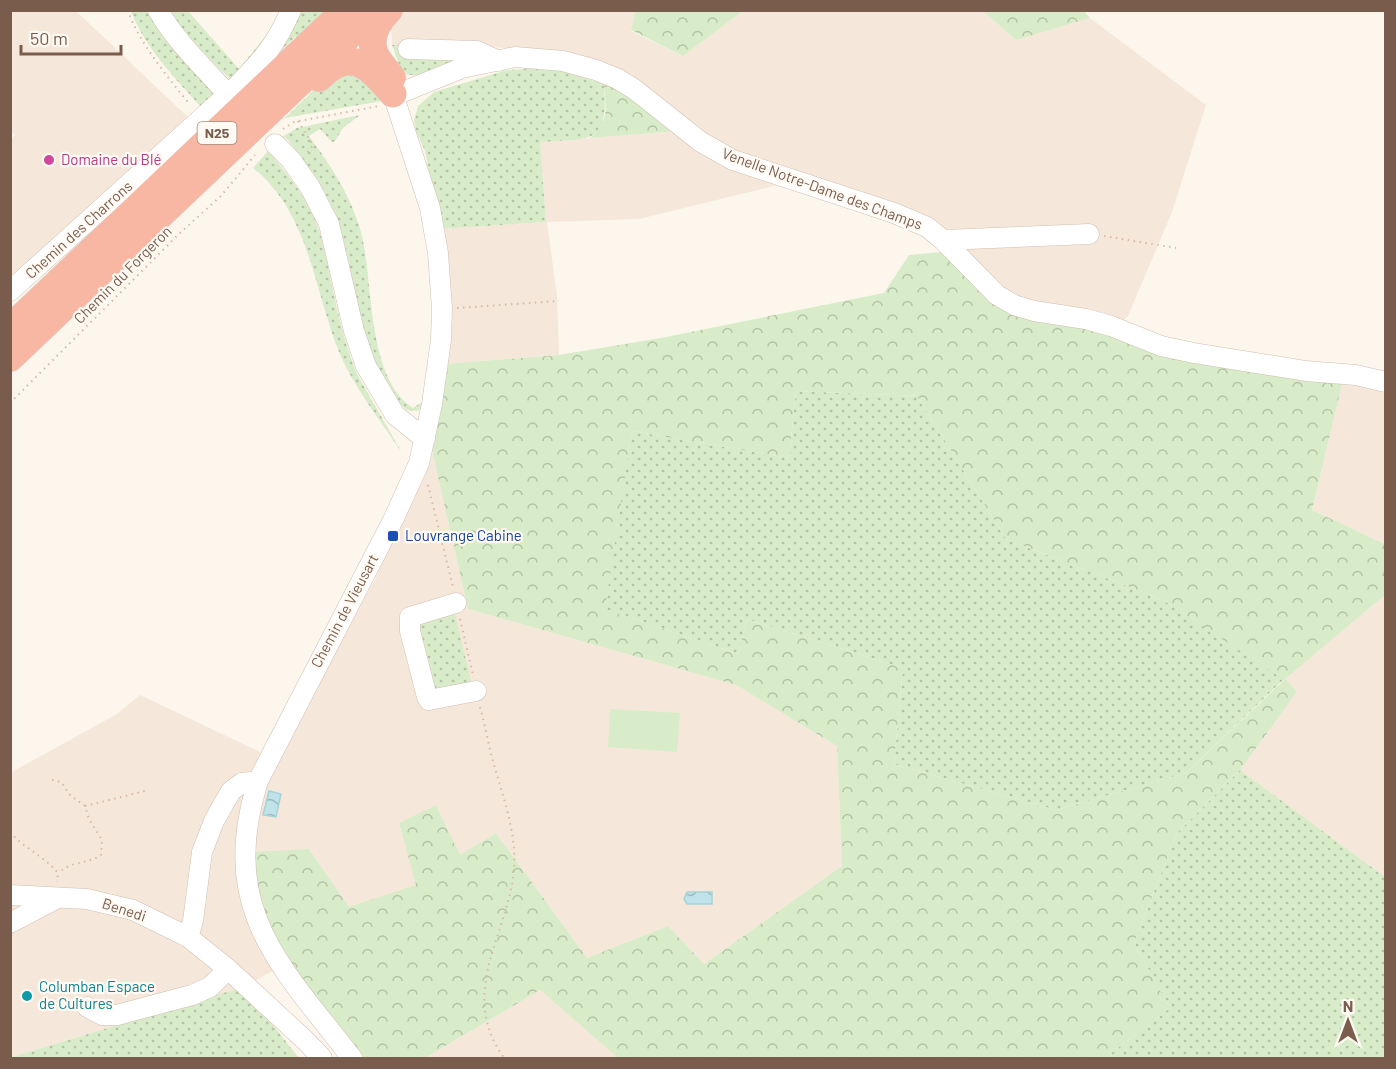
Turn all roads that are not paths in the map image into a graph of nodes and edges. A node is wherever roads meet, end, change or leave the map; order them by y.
1 (158, 10) edge
2 (291, 10) edge
3 (330, 10) edge
4 (345, 10) edge
5 (376, 10) edge
6 (389, 10) edge
7 (307, 46) junction
8 (408, 49) dead end
9 (499, 61) junction
10 (224, 89) dead end
11 (294, 90) junction
12 (394, 98) junction
13 (275, 144) dead end
14 (1089, 234) road end
15 (943, 240) junction
16 (10, 291) edge
17 (10, 328) edge
18 (10, 358) edge
19 (1386, 382) edge
20 (425, 439) junction
21 (456, 603) dead end
22 (476, 691) dead end
23 (258, 781) junction
24 (10, 895) edge
25 (56, 898) junction
26 (10, 923) edge
27 (188, 937) junction
28 (228, 969) junction
29 (87, 1007) dead end
30 (322, 1059) edge
31 (352, 1059) edge

1 - 10 street
2 - 16 street, Chemin des Charrons
3 - 7 highway
4 - 7 highway, N25
5 - 11 highway, N25
6 - 12 highway
7 - 17 highway, N25
8 - 9 street, Venelle Notre-Dame des Champs
9 - 12 street, Venelle Notre-Dame des Champs
9 - 15 street, Venelle Notre-Dame des Champs
11 - 12 highway
11 - 18 highway, N25
12 - 20 street, Chemin de Vieusart
13 - 20 street
14 - 15 street
15 - 19 street, Venelle Notre-Dame des Champs
20 - 23 street, Chemin de Vieusart
21 - 22 street
23 - 27 street
23 - 31 street, Chemin de Vieusart
24 - 25 street, Benedi
25 - 26 street
25 - 27 street, Benedi
27 - 28 street
28 - 29 street
28 - 30 street

